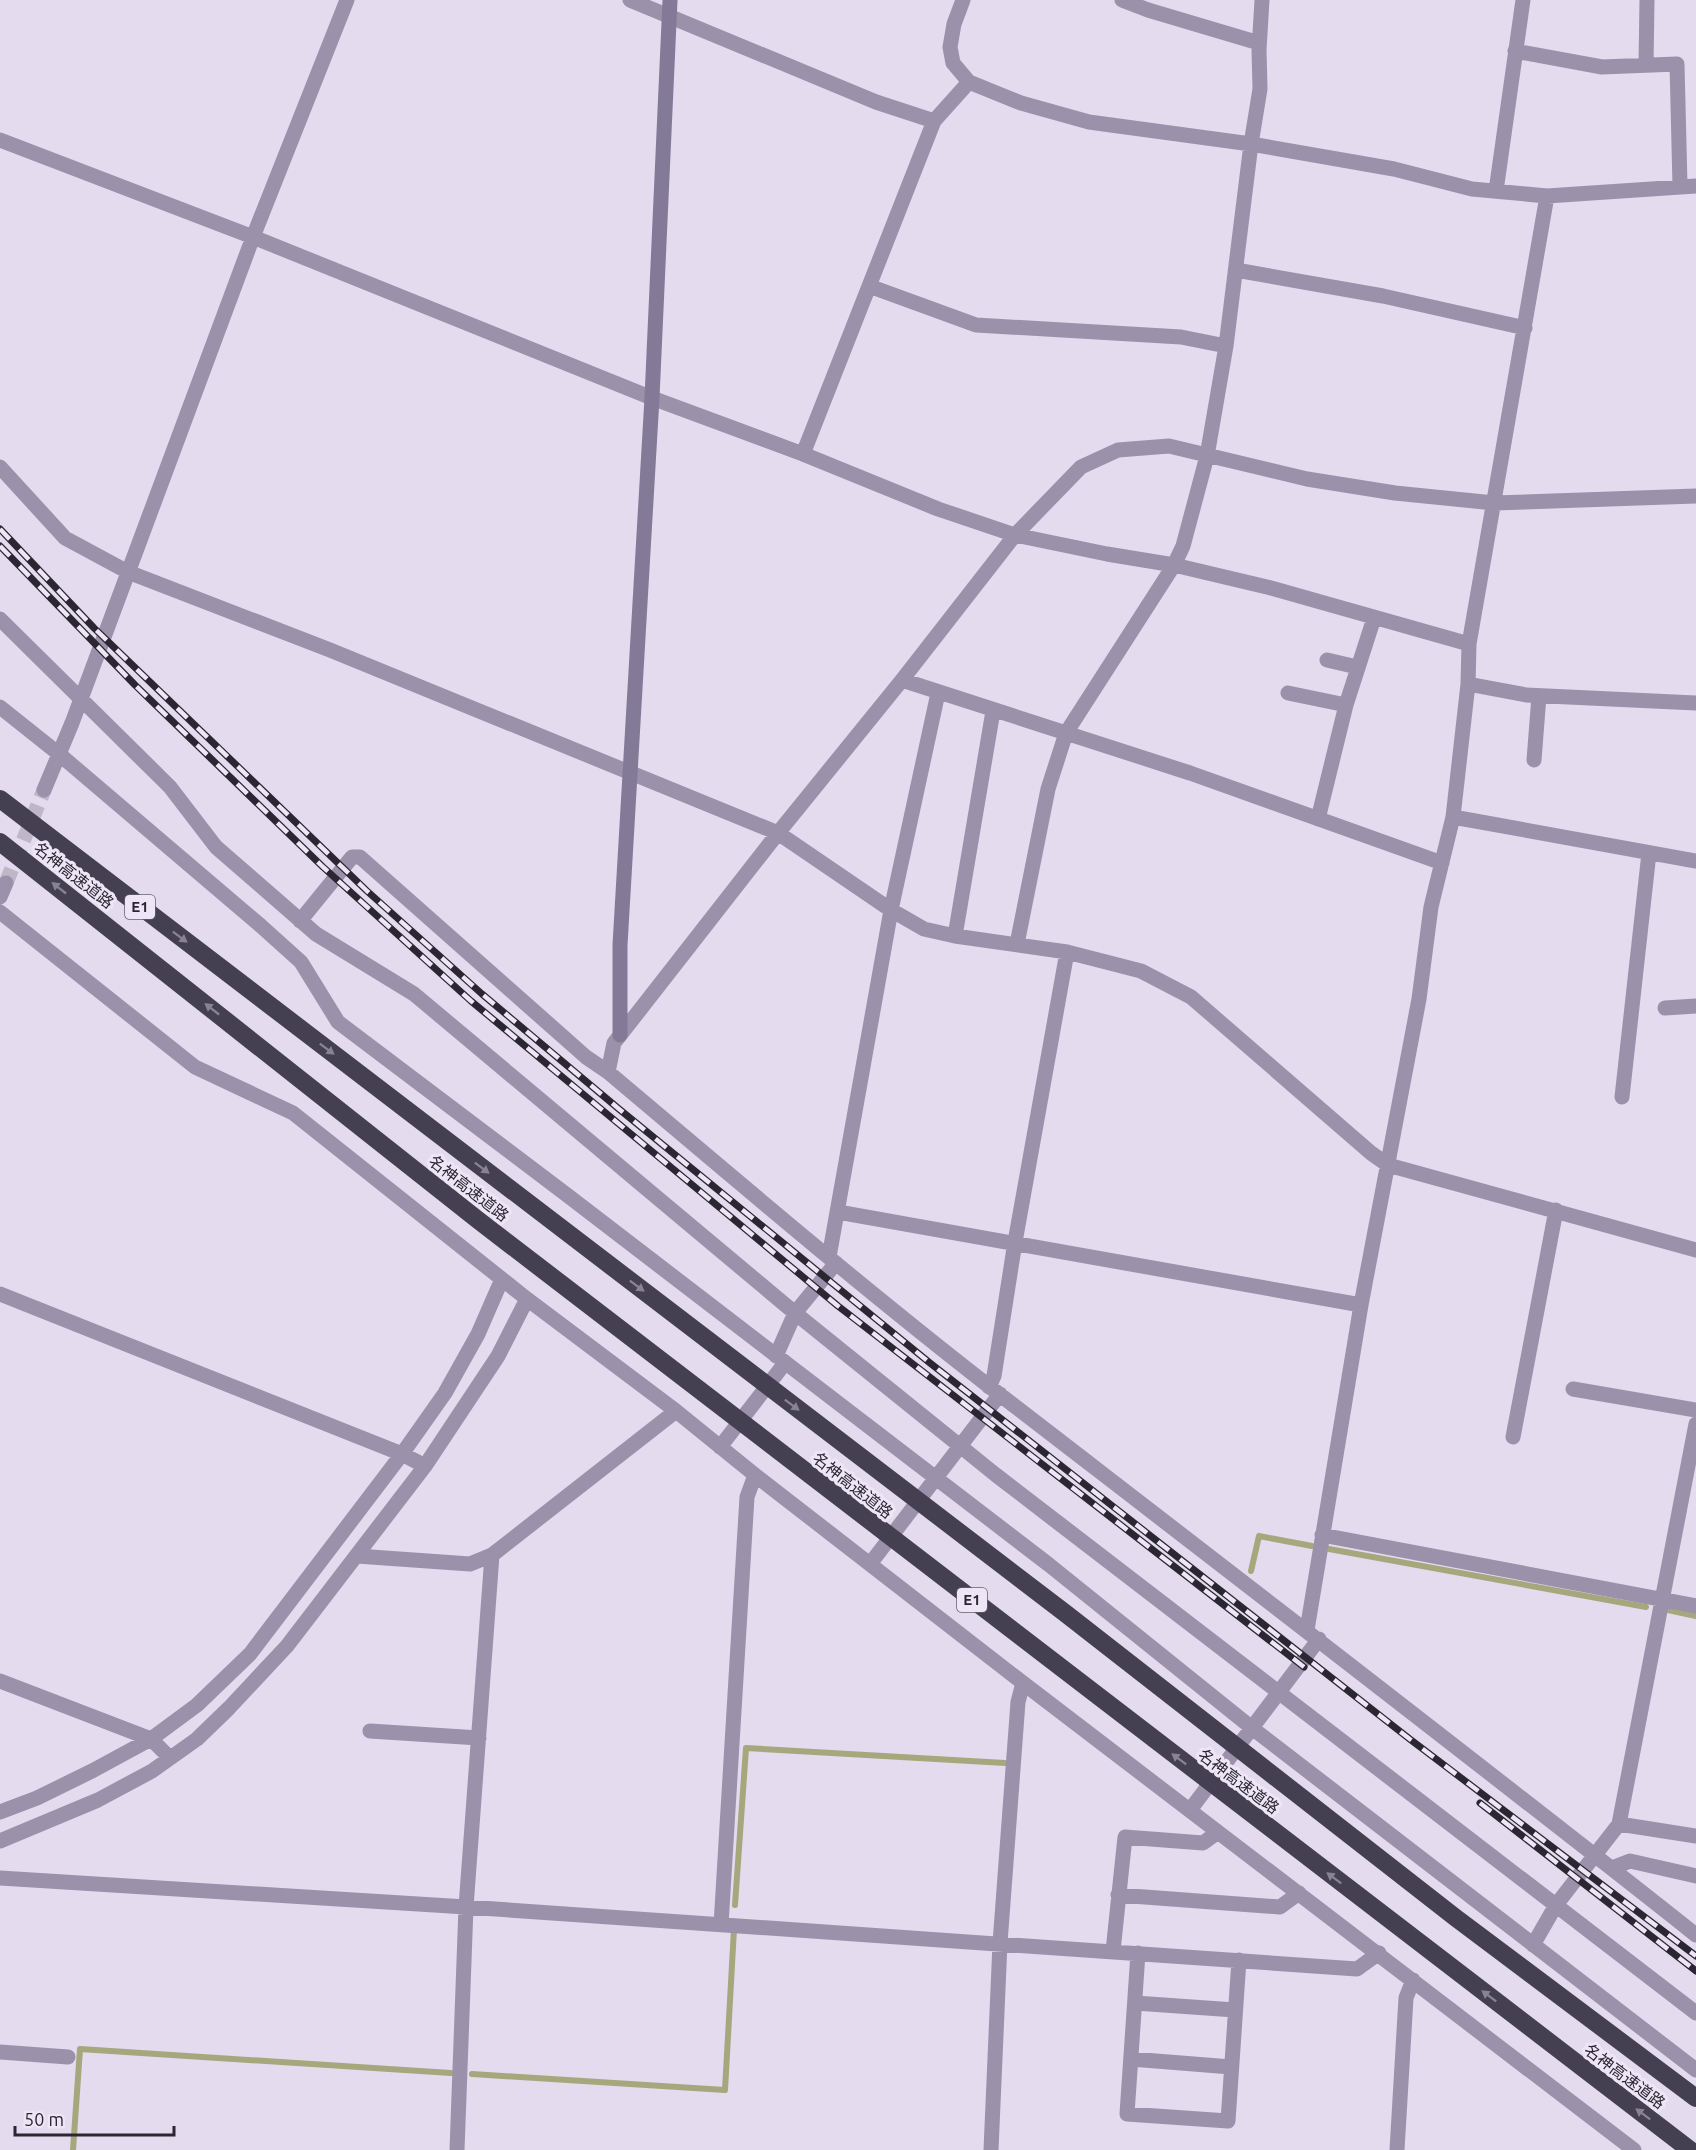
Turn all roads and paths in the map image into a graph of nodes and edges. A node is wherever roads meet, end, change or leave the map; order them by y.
1 (347, 0) edge
2 (630, 0) edge
3 (670, 0) edge
4 (963, 0) edge
5 (1122, 0) edge
6 (1262, 0) edge
7 (1523, 0) edge
8 (1647, 0) edge
9 (669, 16) junction
10 (1259, 43) junction
11 (1515, 51) junction
12 (1646, 65) junction
13 (969, 82) junction
14 (934, 121) junction
15 (0, 140) edge
16 (1251, 144) junction
17 (1688, 186) edge
18 (1496, 191) junction
19 (1547, 196) junction
20 (253, 237) junction
21 (1236, 270) junction
22 (869, 286) junction
23 (1525, 328) junction
24 (1226, 346) junction
25 (652, 398) junction
26 (803, 454) junction
27 (1207, 456) junction
28 (0, 467) edge
29 (1696, 496) edge
30 (1494, 503) junction
31 (1015, 535) junction
32 (1174, 565) junction
33 (128, 572) junction
34 (1374, 618) junction
35 (0, 619) edge
36 (1469, 644) junction
37 (1327, 660) dead end
38 (1357, 667) junction
39 (902, 680) junction
40 (1468, 684) junction
41 (938, 693) junction
42 (1288, 693) dead end
43 (1539, 696) junction
44 (81, 698) junction
45 (1696, 703) edge
46 (1346, 705) junction
47 (0, 707) edge
48 (993, 711) junction
49 (1066, 733) junction
50 (59, 754) junction
51 (1534, 760) dead end
52 (630, 773) junction
53 (44, 790) tunnel mouth
54 (0, 799) edge
55 (1454, 817) junction
56 (1318, 819) junction
57 (778, 833) junction
58 (0, 842) edge
59 (1649, 853) junction
60 (1696, 861) edge
61 (1442, 863) junction
62 (891, 910) junction
63 (0, 912) edge
64 (300, 921) junction
65 (955, 936) junction
66 (1017, 944) junction
67 (1067, 952) junction
68 (1696, 1006) edge
69 (1665, 1008) dead end
70 (620, 1035) junction
71 (608, 1072) junction
72 (1622, 1097) dead end
73 (1388, 1165) junction
74 (1556, 1210) junction
75 (838, 1212) junction
76 (1015, 1242) junction
77 (1696, 1250) edge
78 (833, 1260) junction
79 (501, 1279) junction
80 (0, 1294) edge
81 (527, 1299) junction
82 (1361, 1305) junction
83 (795, 1313) junction
84 (780, 1360) junction
85 (1573, 1389) dead end
86 (995, 1390) junction
87 (1696, 1410) edge
88 (676, 1411) junction
89 (1696, 1424) edge
90 (1513, 1437) dead end
91 (960, 1446) junction
92 (720, 1447) junction
93 (402, 1454) junction
94 (426, 1466) junction
95 (755, 1475) junction
96 (936, 1478) junction
97 (1322, 1535) junction
98 (492, 1555) junction
99 (357, 1556) junction
100 (870, 1564) junction
101 (1661, 1600) junction
102 (1696, 1606) edge
103 (1313, 1634) junction
104 (0, 1681) edge
105 (1023, 1683) junction
106 (1279, 1693) junction
107 (1252, 1728) junction
108 (370, 1731) dead end
109 (478, 1738) junction
110 (151, 1739) junction
111 (170, 1758) junction
112 (1190, 1810) junction
113 (0, 1812) edge
114 (1619, 1824) junction
115 (1218, 1832) junction
116 (1696, 1836) edge
117 (0, 1841) edge
118 (1596, 1855) junction
119 (1612, 1868) junction
120 (1696, 1876) edge
121 (0, 1878) edge
122 (1299, 1893) junction
123 (1118, 1895) junction
124 (1556, 1905) junction
125 (466, 1907) junction
126 (721, 1925) junction
127 (1696, 1935) edge
128 (1000, 1943) junction
129 (1533, 1945) junction
130 (1113, 1951) junction
131 (1138, 1953) junction
132 (1379, 1953) junction
133 (1239, 1960) junction
134 (1413, 1980) junction
135 (1135, 2003) junction
136 (1235, 2010) junction
137 (1696, 2013) edge
138 (0, 2052) edge
139 (68, 2056) dead end
140 (1131, 2059) junction
141 (1231, 2067) junction
142 (1696, 2070) edge
143 (1696, 2098) edge
144 (457, 2150) edge
145 (991, 2150) edge
146 (1397, 2150) edge
147 (1634, 2150) edge
148 (1690, 2150) edge

1 - 20 street
2 - 9 street
3 - 9 street
4 - 13 street
5 - 10 street
6 - 10 street
7 - 11 street
8 - 12 street
9 - 14 street
9 - 25 street
10 - 16 street
11 - 12 street
11 - 18 street
12 - 17 street
13 - 14 street
13 - 16 street
14 - 22 street
15 - 20 street
16 - 18 street
16 - 21 street
17 - 19 street
18 - 19 street
19 - 23 street
20 - 25 street
20 - 33 street
21 - 23 street
21 - 24 street
22 - 24 street
22 - 26 street
23 - 30 street
24 - 27 street
25 - 26 street
25 - 52 street
26 - 31 street
27 - 30 street
27 - 31 street
27 - 32 street
28 - 33 street
29 - 30 street
30 - 36 street
31 - 32 street
31 - 39 street
32 - 34 street
32 - 49 street
33 - 44 street
33 - 52 street
34 - 36 street
34 - 38 street
35 - 44 street
36 - 40 street
37 - 38 street
38 - 46 street
39 - 41 street
39 - 57 street
40 - 43 street
40 - 55 street
41 - 48 street
41 - 62 street
42 - 46 street
43 - 45 street
43 - 51 street
44 - 50 street
44 - 64 street
46 - 56 street
47 - 50 street
48 - 49 street
48 - 65 street
49 - 56 street
49 - 66 street
50 - 53 street
50 - 84 street
52 - 57 street
52 - 70 street
54 -> 143 highway, 名神高速道路 / E1, bridge
55 - 59 street
55 - 61 street
56 - 61 street
57 - 62 street
57 - 70 street
148 -> 58 highway, 名神高速道路 / E1, bridge
59 - 60 street
59 - 72 street
61 - 73 street
62 - 65 street
62 - 75 street
63 - 79 street
64 - 71 street
64 - 83 street
65 - 66 street
66 - 67 street
67 - 73 street
67 - 76 street
68 - 69 street
70 - 71 street
71 - 78 street
73 - 74 street
73 - 82 street
74 - 77 street
74 - 90 street
75 - 76 street
75 - 78 street
76 - 82 street
76 - 86 street
78 - 83 street
78 - 86 street
79 - 81 street
79 - 93 street
80 - 93 street
81 - 88 street
81 - 94 street
82 - 97 street
83 - 84 street
83 - 91 street
84 - 92 street
84 - 96 street
85 - 87 street
86 - 91 street
86 - 103 street
88 - 92 street
88 - 98 street
89 - 101 street
91 - 96 street
91 - 106 street
92 - 95 street
93 - 94 street
93 - 110 street
94 - 99 street
95 - 100 street
95 - 126 street
96 - 100 street
96 - 107 street
97 - 101 street
97 - 103 street
98 - 99 street
98 - 109 street
99 - 111 street
100 - 105 street
101 - 102 street
101 - 114 street
103 - 106 street
103 - 118 street
104 - 110 street
105 - 112 street
105 - 128 street
106 - 107 street
106 - 124 street
107 - 112 street
107 - 129 street
108 - 109 street
109 - 125 street
110 - 111 street
110 - 113 street
111 - 117 street
112 - 115 street
114 - 116 street
114 - 118 street
115 - 122 street
115 - 123 street
118 - 119 street
118 - 124 street
119 - 120 street
119 - 127 street
121 - 125 street
122 - 123 street
122 - 132 street
123 - 130 street
124 - 129 street
124 - 137 street
125 - 126 street
125 - 144 street
126 - 128 street
128 - 130 street
128 - 145 street
129 - 142 street
130 - 131 street
131 - 133 street
131 - 135 street
132 - 133 street
132 - 134 street
133 - 136 street
134 - 146 street
134 - 147 street
135 - 136 street
135 - 140 street
136 - 141 street
138 - 139 street
140 - 141 street
140 - 141 street

